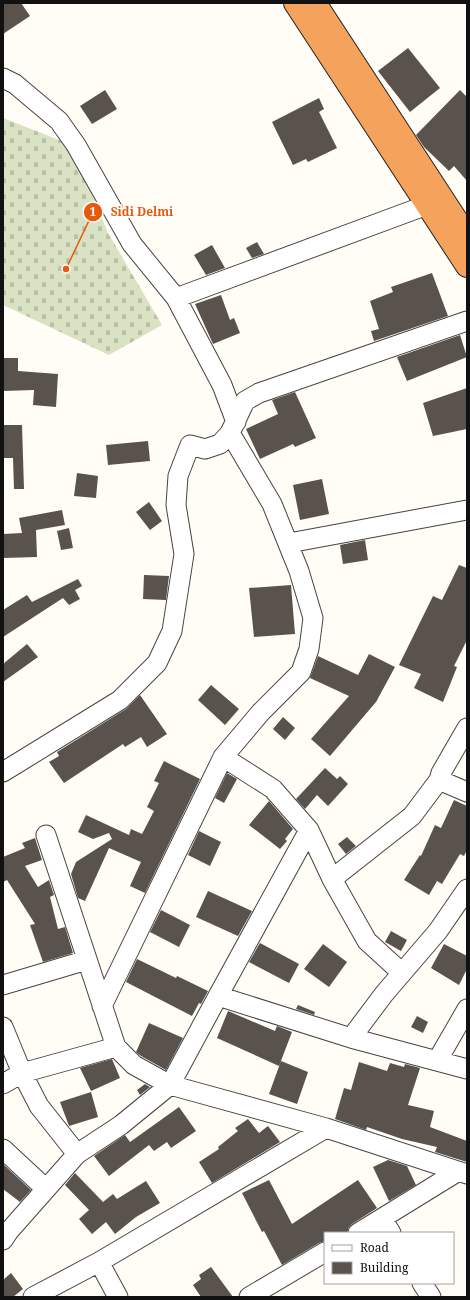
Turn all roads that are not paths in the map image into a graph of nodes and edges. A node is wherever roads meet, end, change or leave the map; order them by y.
1 (295, 3) edge
2 (315, 3) edge
3 (3, 78) edge
4 (427, 205) junction
5 (467, 236) edge
6 (467, 266) edge
7 (176, 298) junction
8 (467, 322) edge
9 (233, 428) junction
10 (467, 510) edge
11 (289, 543) junction
12 (467, 728) edge
13 (223, 757) junction
14 (3, 772) edge
15 (439, 780) junction
16 (467, 792) edge
17 (310, 830) junction
18 (46, 835) dead end
19 (332, 879) junction
20 (467, 889) edge
21 (87, 960) junction
22 (402, 973) junction
23 (3, 985) edge
24 (218, 996) junction
25 (102, 1006) junction
26 (467, 1009) edge
27 (3, 1027) edge
28 (351, 1038) junction
29 (116, 1047) junction
30 (437, 1061) junction
31 (467, 1069) edge
32 (22, 1073) junction
33 (3, 1084) edge
34 (170, 1085) junction
35 (326, 1128) junction
36 (3, 1149) edge
37 (77, 1154) junction
38 (462, 1173) edge
39 (46, 1189) junction
40 (386, 1226) edge
41 (362, 1232) edge
42 (3, 1240) edge
43 (324, 1253) edge
44 (99, 1262) junction
45 (423, 1284) edge
46 (33, 1297) edge
47 (118, 1297) edge
48 (249, 1297) edge
49 (431, 1297) edge

1 - 4 highway
2 - 5 highway
3 - 7 street
4 - 6 highway
4 - 7 street
7 - 9 street
8 - 9 street
9 - 11 street
9 - 14 street
10 - 11 street
11 - 13 street
12 - 15 street
13 - 17 street
13 - 25 street
15 - 16 street
15 - 19 street
17 - 19 street
17 - 24 street
18 - 21 street
19 - 22 street
20 - 22 street
21 - 23 street
21 - 25 street
22 - 28 street
24 - 28 street
24 - 34 street
25 - 29 street
26 - 30 street
27 - 32 street
28 - 30 street
29 - 32 street
29 - 34 street
30 - 31 street
32 - 33 street
32 - 37 street
34 - 35 street
34 - 37 street
35 - 38 street
35 - 44 street
36 - 39 street
37 - 39 street
38 - 40 street
39 - 42 street
40 - 41 street
43 - 48 street
44 - 46 street
44 - 47 street
45 - 49 street

